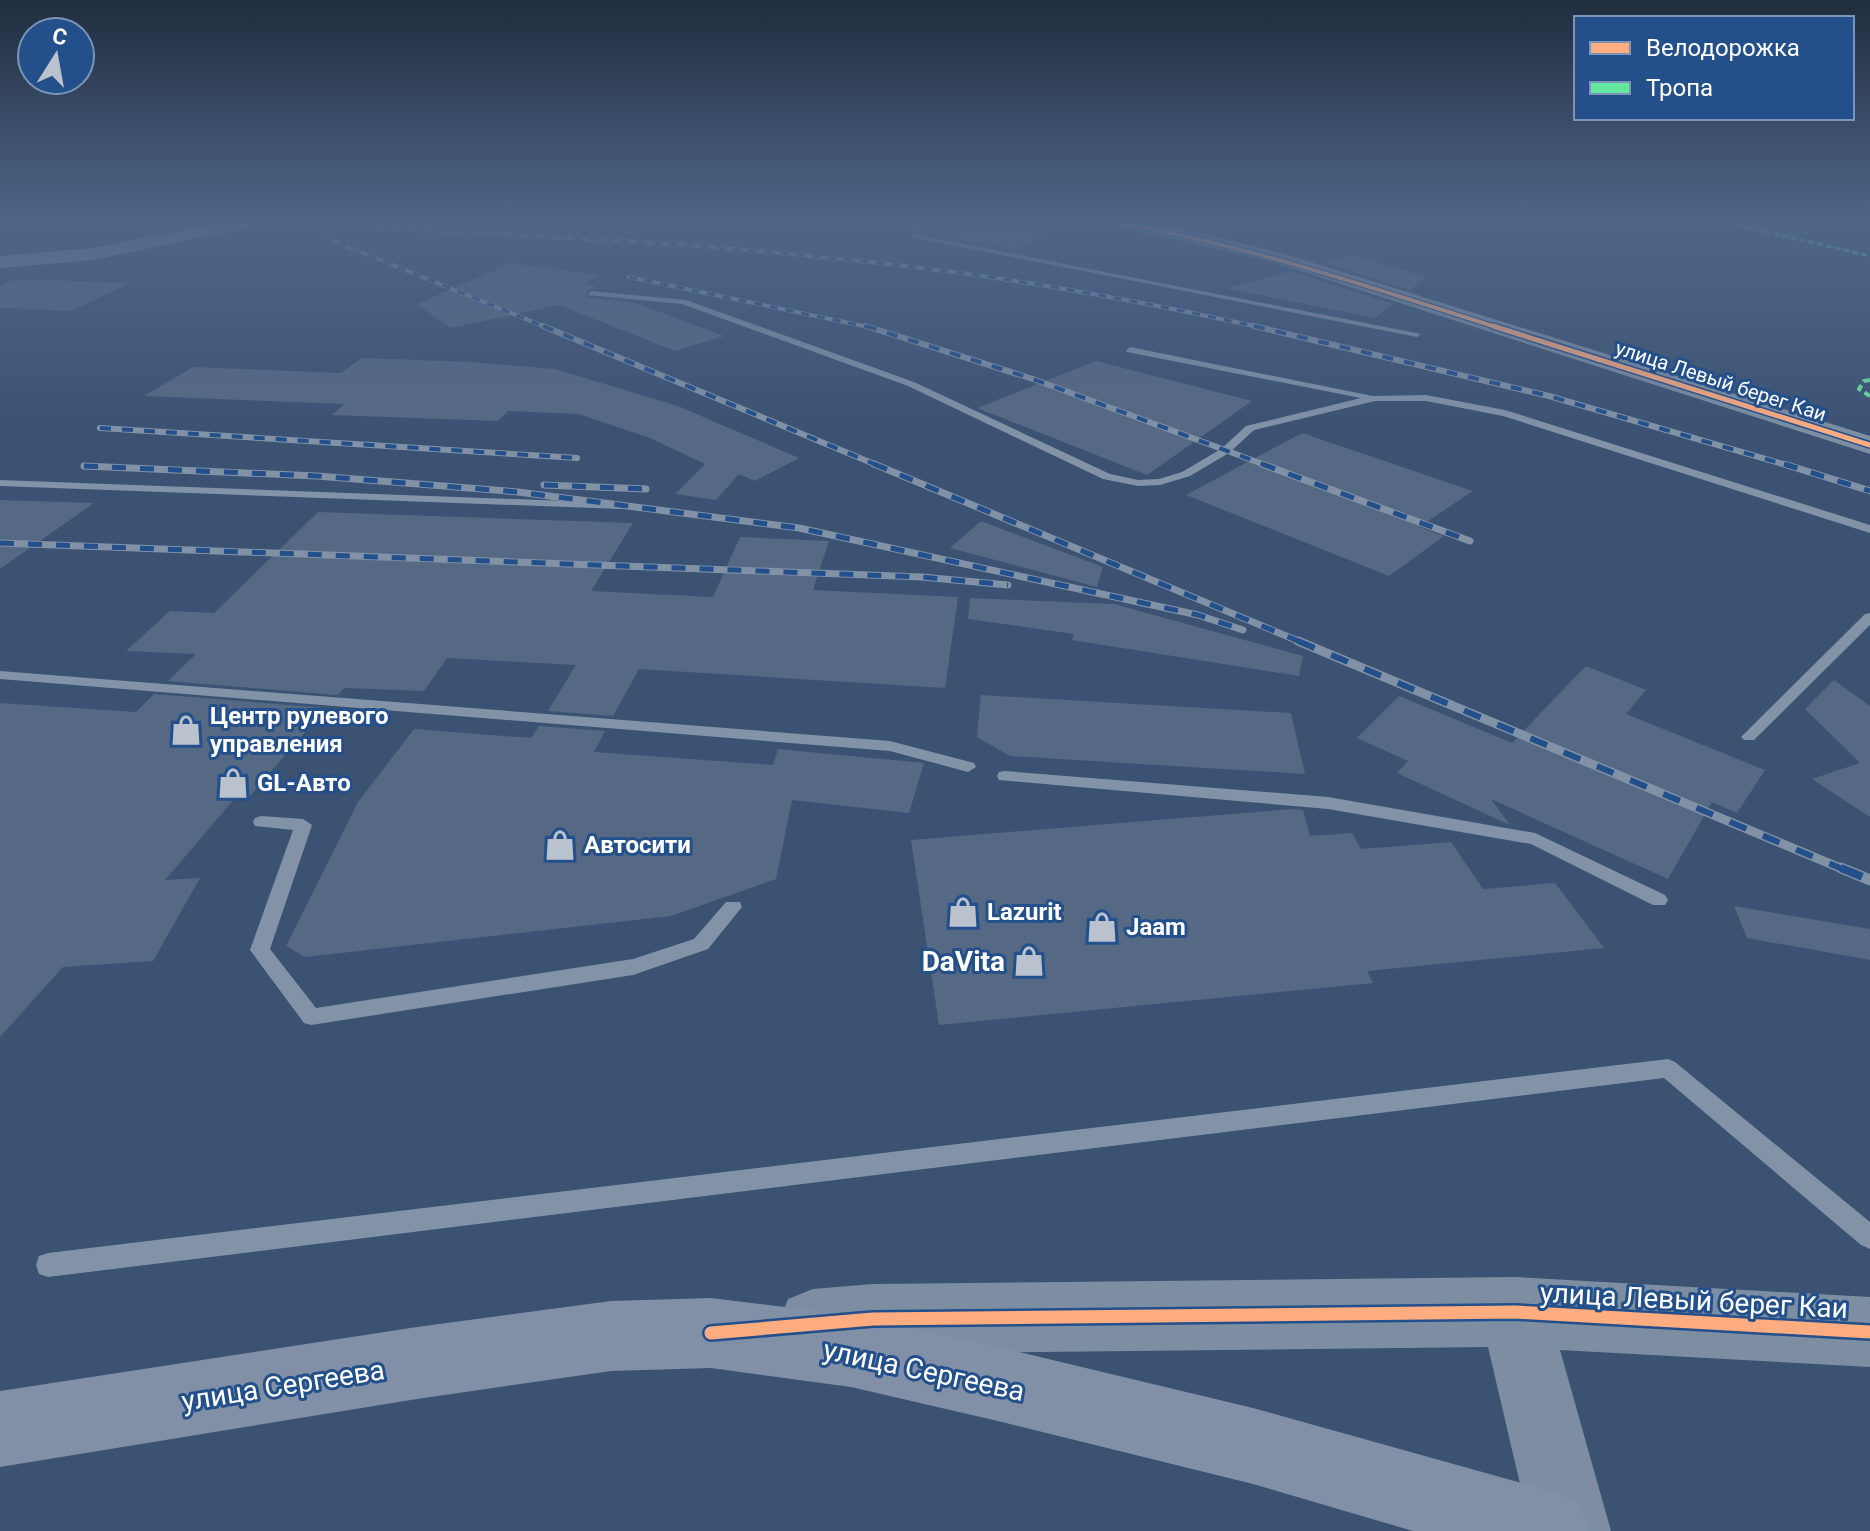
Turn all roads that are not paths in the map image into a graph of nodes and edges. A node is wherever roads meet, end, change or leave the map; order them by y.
1 (1193, 290) edge
2 (1381, 290) edge
3 (591, 293) dead end
4 (1417, 334) dead end
5 (1130, 350) dead end
6 (1375, 398) junction
7 (1870, 445) edge
8 (0, 483) edge
9 (621, 506) dead end
10 (1870, 529) edge
11 (1870, 617) edge
12 (0, 675) edge
13 (1749, 737) dead end
14 (968, 767) dead end
15 (1005, 776) dead end
16 (261, 822) dead end
17 (1659, 900) dead end
18 (733, 907) dead end
19 (1870, 1237) edge
20 (48, 1265) dead end
21 (1515, 1312) junction
22 (1870, 1332) edge
23 (711, 1333) junction
24 (0, 1429) edge
25 (1550, 1531) edge
26 (1571, 1531) edge

1 - 4 lane
2 - 7 street, улица Левый берег Каи
3 - 6 lane
5 - 6 lane
6 - 10 lane
8 - 9 lane
11 - 13 lane
12 - 14 lane
15 - 17 lane
16 - 18 lane
19 - 20 lane
21 - 22 street, улица Левый берег Каи
21 - 23 street, улица Левый берег Каи
21 - 26 street
23 - 24 main road, улица Сергеева
23 - 25 main road, улица Сергеева

